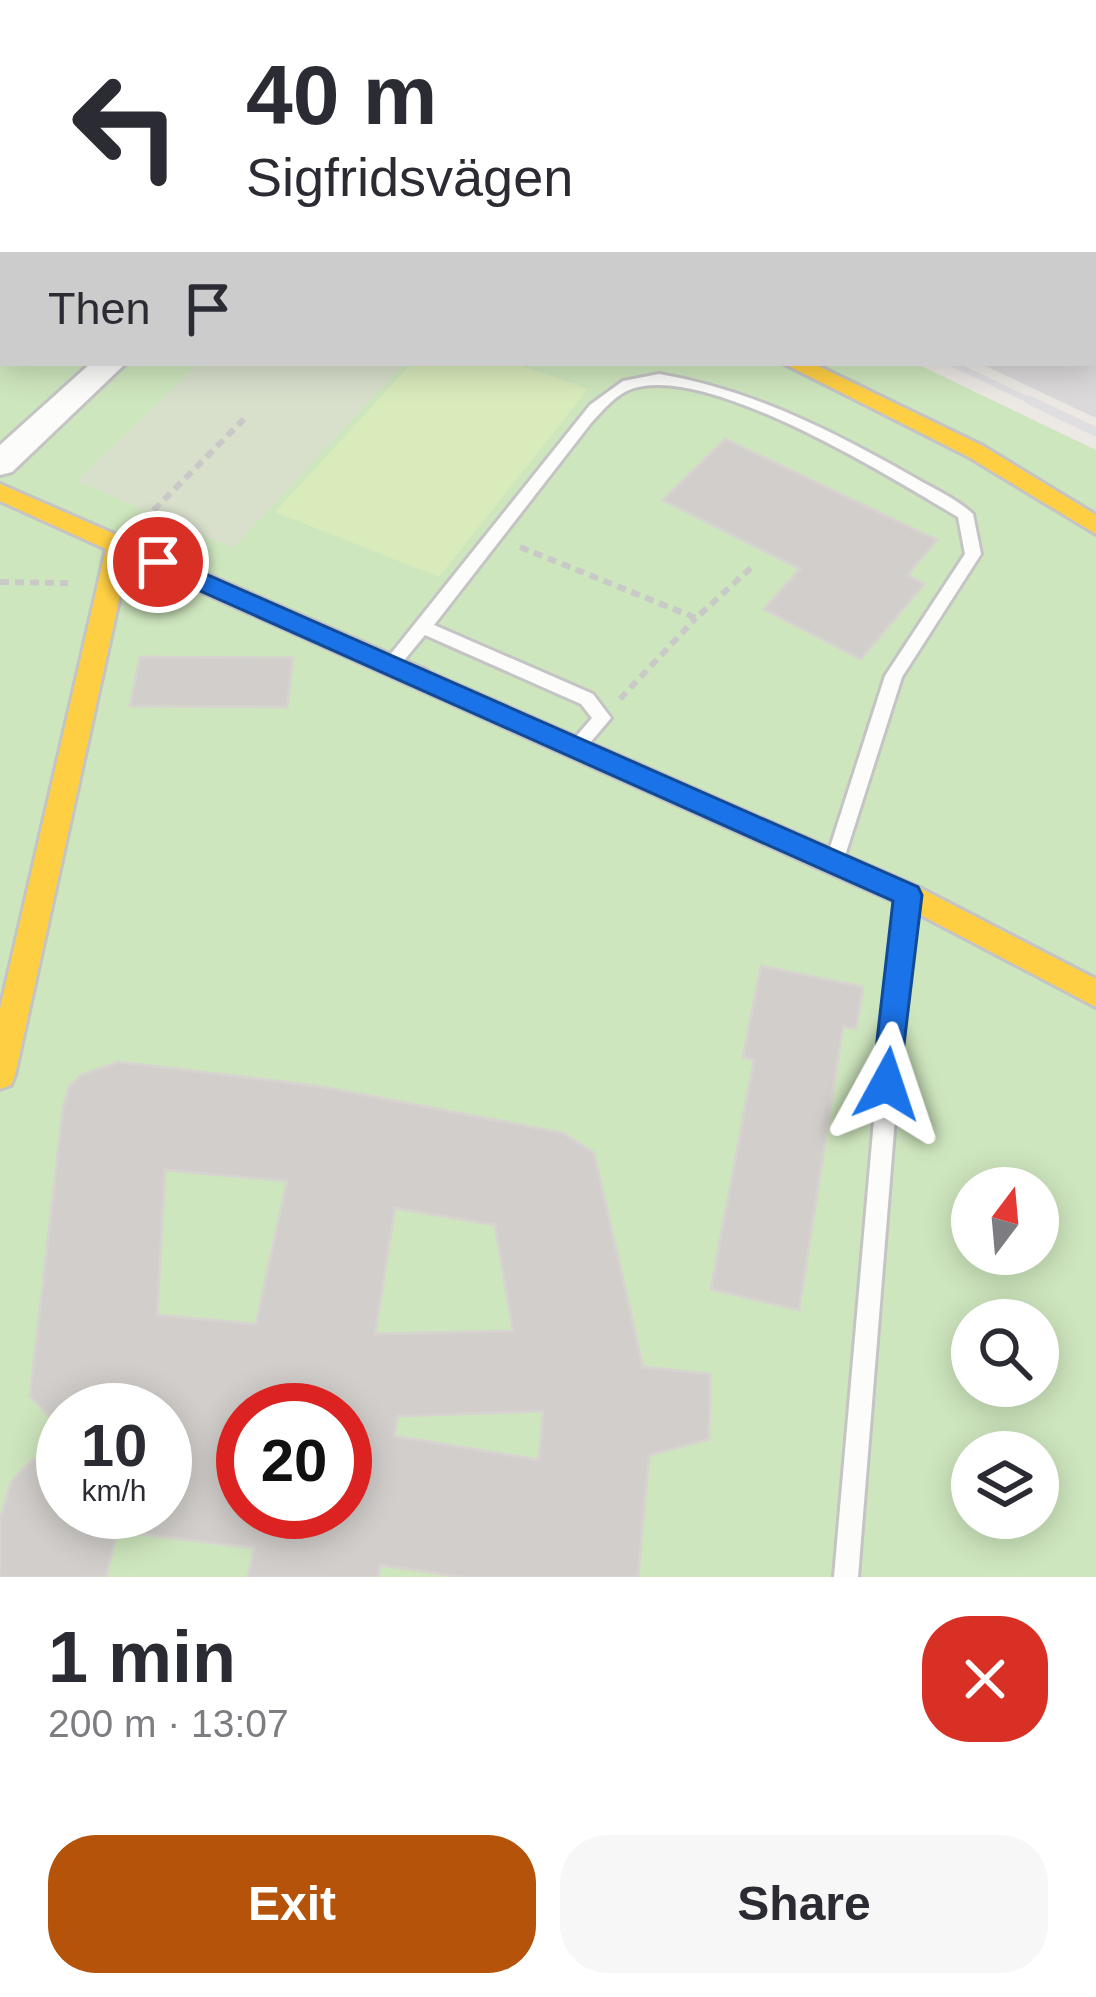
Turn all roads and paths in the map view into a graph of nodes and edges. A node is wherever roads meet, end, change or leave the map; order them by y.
1 (107, 366) edge
2 (800, 366) edge
3 (244, 419) dead end
4 (0, 464) edge
5 (0, 492) edge
6 (1096, 526) edge
7 (494, 536) junction
8 (119, 545) junction
9 (754, 565) dead end
10 (0, 582) edge
11 (111, 583) junction
12 (695, 618) junction
13 (423, 627) junction
14 (391, 665) junction
15 (602, 718) junction
16 (575, 747) junction
17 (835, 862) junction
18 (908, 895) junction
19 (1096, 994) edge
20 (0, 1075) edge
21 (846, 1577) edge

1 - 4 street
2 - 6 street
3 - 8 path
5 - 8 street
7 - 12 path
7 - 13 lane
7 - 17 lane
8 - 11 street
8 - 14 street
9 - 12 path
10 - 11 path
11 - 20 street
12 - 15 path
13 - 14 lane
13 - 15 lane
14 - 16 street
15 - 16 lane
16 - 17 street
17 - 18 street
18 - 19 street
18 - 21 lane

